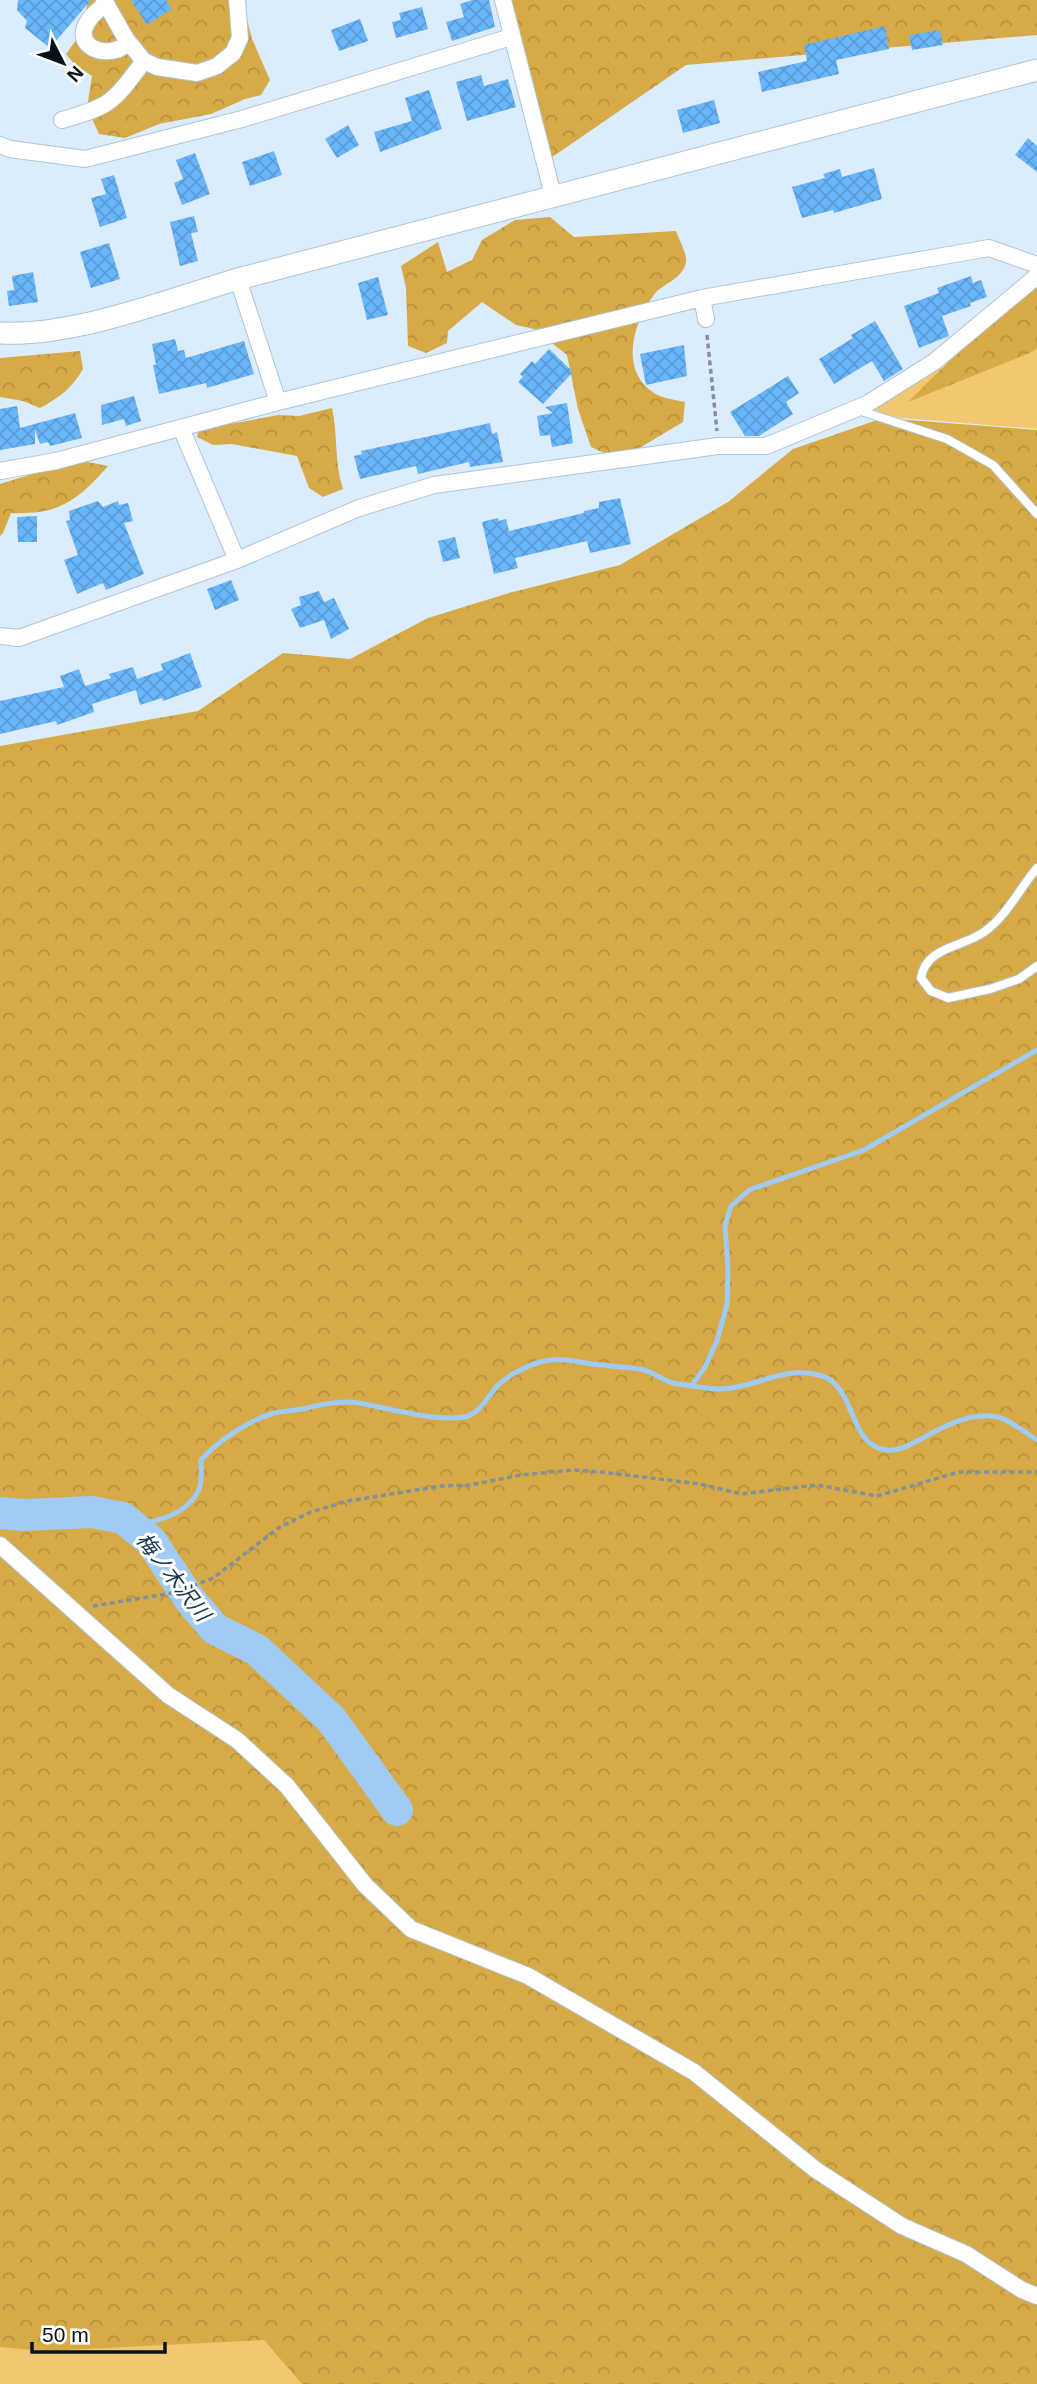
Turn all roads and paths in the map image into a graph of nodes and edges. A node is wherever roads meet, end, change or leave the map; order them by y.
1 (237, 0) edge
2 (503, 0) edge
3 (105, 2) edge
4 (512, 37) junction
5 (128, 43) junction
6 (144, 61) junction
7 (1037, 70) edge
8 (62, 120) dead end
9 (0, 145) edge
10 (554, 195) junction
11 (1037, 265) edge
12 (1037, 276) edge
13 (238, 279) junction
14 (702, 298) junction
15 (706, 318) joint
16 (0, 333) edge
17 (278, 402) junction
18 (858, 410) junction
19 (717, 422) dead end
20 (181, 428) junction
21 (0, 471) edge
22 (1037, 514) edge
23 (237, 559) junction
24 (0, 636) edge
25 (1037, 867) edge
26 (1037, 966) edge
27 (1037, 1472) edge
28 (0, 1545) edge
29 (74, 1609) junction
30 (1037, 2296) edge

1 - 6 street
2 - 4 street
3 - 5 street
3 - 5 street
4 - 9 street
4 - 10 street
5 - 6 street
6 - 8 street
7 - 10 street
10 - 13 street
11 - 14 street
12 - 18 street
13 - 16 street
13 - 17 street
14 - 15 street
14 - 17 street
15 - 19 path
17 - 20 street
18 - 22 lane
18 - 23 street
20 - 21 street
20 - 23 street
23 - 24 street
25 - 26 lane
27 - 29 path
28 - 29 street
29 - 30 street

